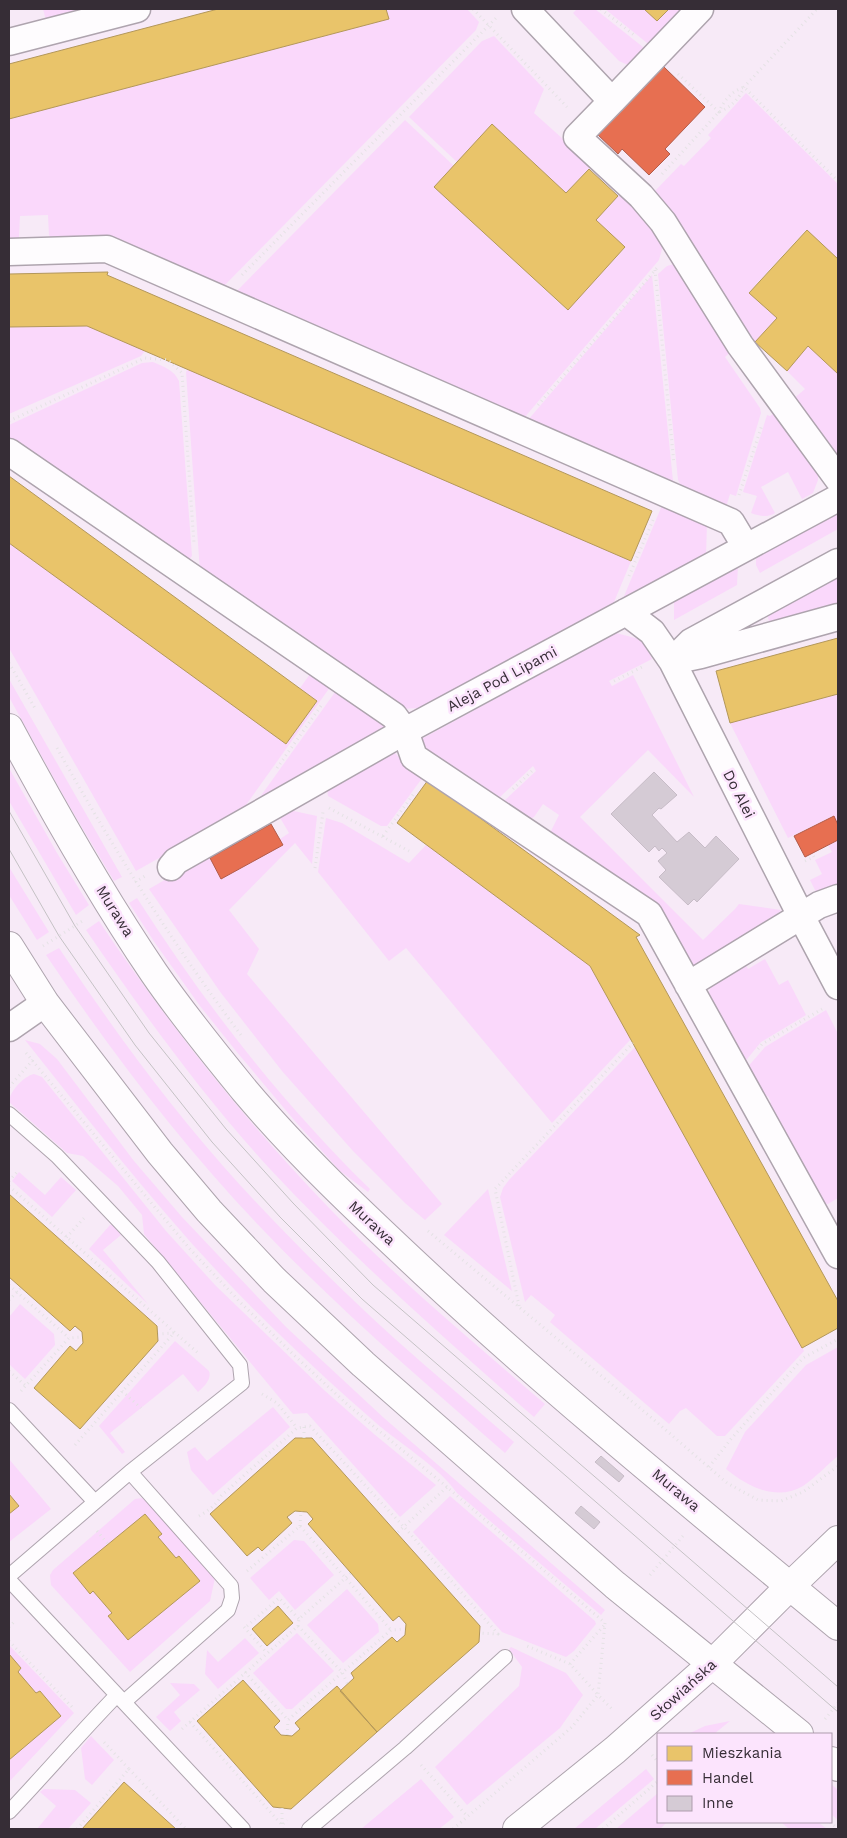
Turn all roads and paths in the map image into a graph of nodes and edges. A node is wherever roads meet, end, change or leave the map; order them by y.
1 (137, 9) edge
2 (473, 9) edge
3 (525, 9) edge
4 (700, 9) edge
5 (817, 9) edge
6 (499, 14) dead end
7 (488, 25) junction
8 (9, 42) edge
9 (744, 87) junction
10 (729, 96) dead end
11 (612, 101) junction
12 (577, 137) junction
13 (838, 181) edge
14 (641, 196) junction
15 (9, 252) edge
16 (219, 299) junction
17 (9, 421) edge
18 (762, 424) dead end
19 (518, 428) junction
20 (9, 452) edge
21 (838, 479) edge
22 (671, 495) junction
23 (838, 498) edge
24 (731, 522) junction
25 (746, 547) junction
26 (838, 562) edge
27 (197, 580) junction
28 (620, 616) junction
29 (838, 617) edge
30 (672, 661) junction
31 (9, 663) edge
32 (340, 679) junction
33 (38, 715) dead end
34 (9, 728) edge
35 (405, 731) junction
36 (53, 741) dead end
37 (432, 769) junction
38 (273, 774) dead end
39 (383, 836) junction
40 (409, 851) dead end
41 (171, 867) dead end
42 (315, 868) dead end
43 (132, 877) junction
44 (838, 898) edge
45 (109, 904) junction
46 (801, 916) junction
47 (13, 954) edge
48 (688, 985) junction
49 (838, 986) edge
50 (45, 1003) junction
51 (807, 1018) dead end
52 (9, 1028) edge
53 (244, 1038) dead end
54 (633, 1043) dead end
55 (33, 1060) dead end
56 (738, 1074) junction
57 (9, 1087) edge
58 (9, 1114) edge
59 (18, 1171) dead end
60 (9, 1181) edge
61 (9, 1186) edge
62 (100, 1200) junction
63 (424, 1228) dead end
64 (66, 1238) junction
65 (63, 1241) dead end
66 (838, 1255) edge
67 (9, 1285) edge
68 (21, 1288) dead end
69 (17, 1292) junction
70 (9, 1300) edge
71 (519, 1307) junction
72 (174, 1333) junction
73 (158, 1334) dead end
74 (82, 1337) dead end
75 (69, 1338) junction
76 (838, 1339) edge
77 (200, 1355) dead end
78 (9, 1371) edge
79 (26, 1386) junction
80 (122, 1391) junction
81 (20, 1392) dead end
82 (277, 1403) dead end
83 (141, 1408) dead end
84 (9, 1410) edge
85 (304, 1427) junction
86 (297, 1428) junction
87 (304, 1438) dead end
88 (59, 1463) junction
89 (838, 1467) edge
90 (709, 1468) junction
91 (130, 1472) junction
92 (95, 1502) junction
93 (301, 1511) dead end
94 (300, 1526) junction
95 (404, 1527) junction
96 (95, 1528) dead end
97 (183, 1530) junction
98 (398, 1532) dead end
99 (838, 1540) edge
100 (108, 1544) dead end
101 (351, 1573) dead end
102 (9, 1576) edge
103 (345, 1579) junction
104 (9, 1580) edge
105 (231, 1586) junction
106 (790, 1586) junction
107 (228, 1610) junction
108 (299, 1619) junction
109 (298, 1626) junction
110 (838, 1626) edge
111 (245, 1628) junction
112 (406, 1629) dead end
113 (391, 1630) junction
114 (480, 1633) dead end
115 (9, 1641) edge
116 (266, 1653) junction
117 (505, 1657) dead end
118 (570, 1664) dead end
119 (712, 1664) junction
120 (245, 1672) junction
121 (342, 1672) junction
122 (348, 1685) dead end
123 (598, 1695) junction
124 (120, 1699) junction
125 (288, 1720) junction
126 (190, 1722) junction
127 (88, 1724) junction
128 (798, 1733) edge
129 (287, 1735) dead end
130 (104, 1742) dead end
131 (164, 1745) junction
132 (405, 1748) junction
133 (128, 1769) junction
134 (657, 1782) edge
135 (282, 1808) dead end
136 (9, 1812) edge
137 (468, 1817) junction
138 (289, 1819) dead end
139 (282, 1825) junction
140 (77, 1829) edge
141 (186, 1829) edge
142 (243, 1829) edge
143 (277, 1829) edge
144 (284, 1829) edge
145 (309, 1829) edge
146 (453, 1829) edge
147 (517, 1829) edge
148 (603, 1829) edge

1 - 8 street
2 - 7 path
3 - 11 street
4 - 11 street
5 - 9 path
6 - 7 path
7 - 12 path
7 - 16 path
9 - 10 path
9 - 13 path
9 - 14 path
11 - 12 street
12 - 14 street
14 - 21 street
15 - 16 street
16 - 19 street
17 - 27 path
18 - 24 path
19 - 22 street
19 - 22 path
20 - 27 street
22 - 24 street
22 - 28 path
23 - 25 street, Aleja Pod Lipami
24 - 25 street
25 - 28 street, Aleja Pod Lipami
26 - 30 street
27 - 32 street
28 - 30 street, Do Alei
28 - 35 street, Aleja Pod Lipami
29 - 30 street
30 - 46 street, Do Alei
31 - 33 path
32 - 35 street
32 - 38 path
34 - 45 street, Murawa
35 - 37 street
35 - 41 street, Aleja Pod Lipami
36 - 43 path
37 - 39 path
37 - 48 street
39 - 40 path
39 - 42 path
43 - 45 path
43 - 53 path
44 - 46 street
45 - 47 path
45 - 106 street, Murawa
46 - 48 street
46 - 49 street, Do Alei
47 - 50 street
48 - 56 street
50 - 52 street
50 - 119 street
51 - 56 path
54 - 71 path
55 - 57 path
56 - 66 street
58 - 62 lane
59 - 60 path
61 - 64 path
62 - 64 path
62 - 91 lane
63 - 71 path
64 - 65 path
64 - 72 path
67 - 69 path
68 - 69 path
69 - 70 path
69 - 75 path
71 - 90 path
72 - 73 path
72 - 77 path
72 - 80 path
74 - 75 path
75 - 79 path
76 - 90 path
78 - 79 path
79 - 81 path
80 - 83 path
80 - 88 path
82 - 86 path
84 - 88 lane
85 - 86 path
85 - 87 path
85 - 95 path
86 - 97 path
88 - 92 lane
89 - 90 path
91 - 92 lane
91 - 97 lane
92 - 102 lane
93 - 94 path
94 - 103 path
94 - 105 path
95 - 98 path
95 - 114 path
95 - 123 path
96 - 100 path
97 - 105 lane
99 - 106 street, Słowiańska
101 - 103 path
103 - 108 path
103 - 113 path
104 - 124 lane
105 - 107 lane
106 - 110 street, Murawa
106 - 119 street, Słowiańska
107 - 111 path
107 - 124 lane
108 - 109 path
108 - 111 path
109 - 116 path
109 - 121 path
111 - 116 path
112 - 113 path
113 - 121 path
115 - 127 path
116 - 120 path
117 - 132 lane
118 - 123 path
119 - 128 street
119 - 147 street, Słowiańska
120 - 125 path
120 - 126 path
121 - 122 path
121 - 125 path
123 - 137 path
124 - 127 lane
124 - 131 lane
125 - 129 path
126 - 131 path
126 - 139 path
127 - 136 lane
130 - 133 path
131 - 142 lane
132 - 137 path
132 - 145 lane
133 - 140 path
133 - 141 path
134 - 148 path
135 - 139 path
137 - 146 path
138 - 139 path
139 - 143 path
139 - 144 path

